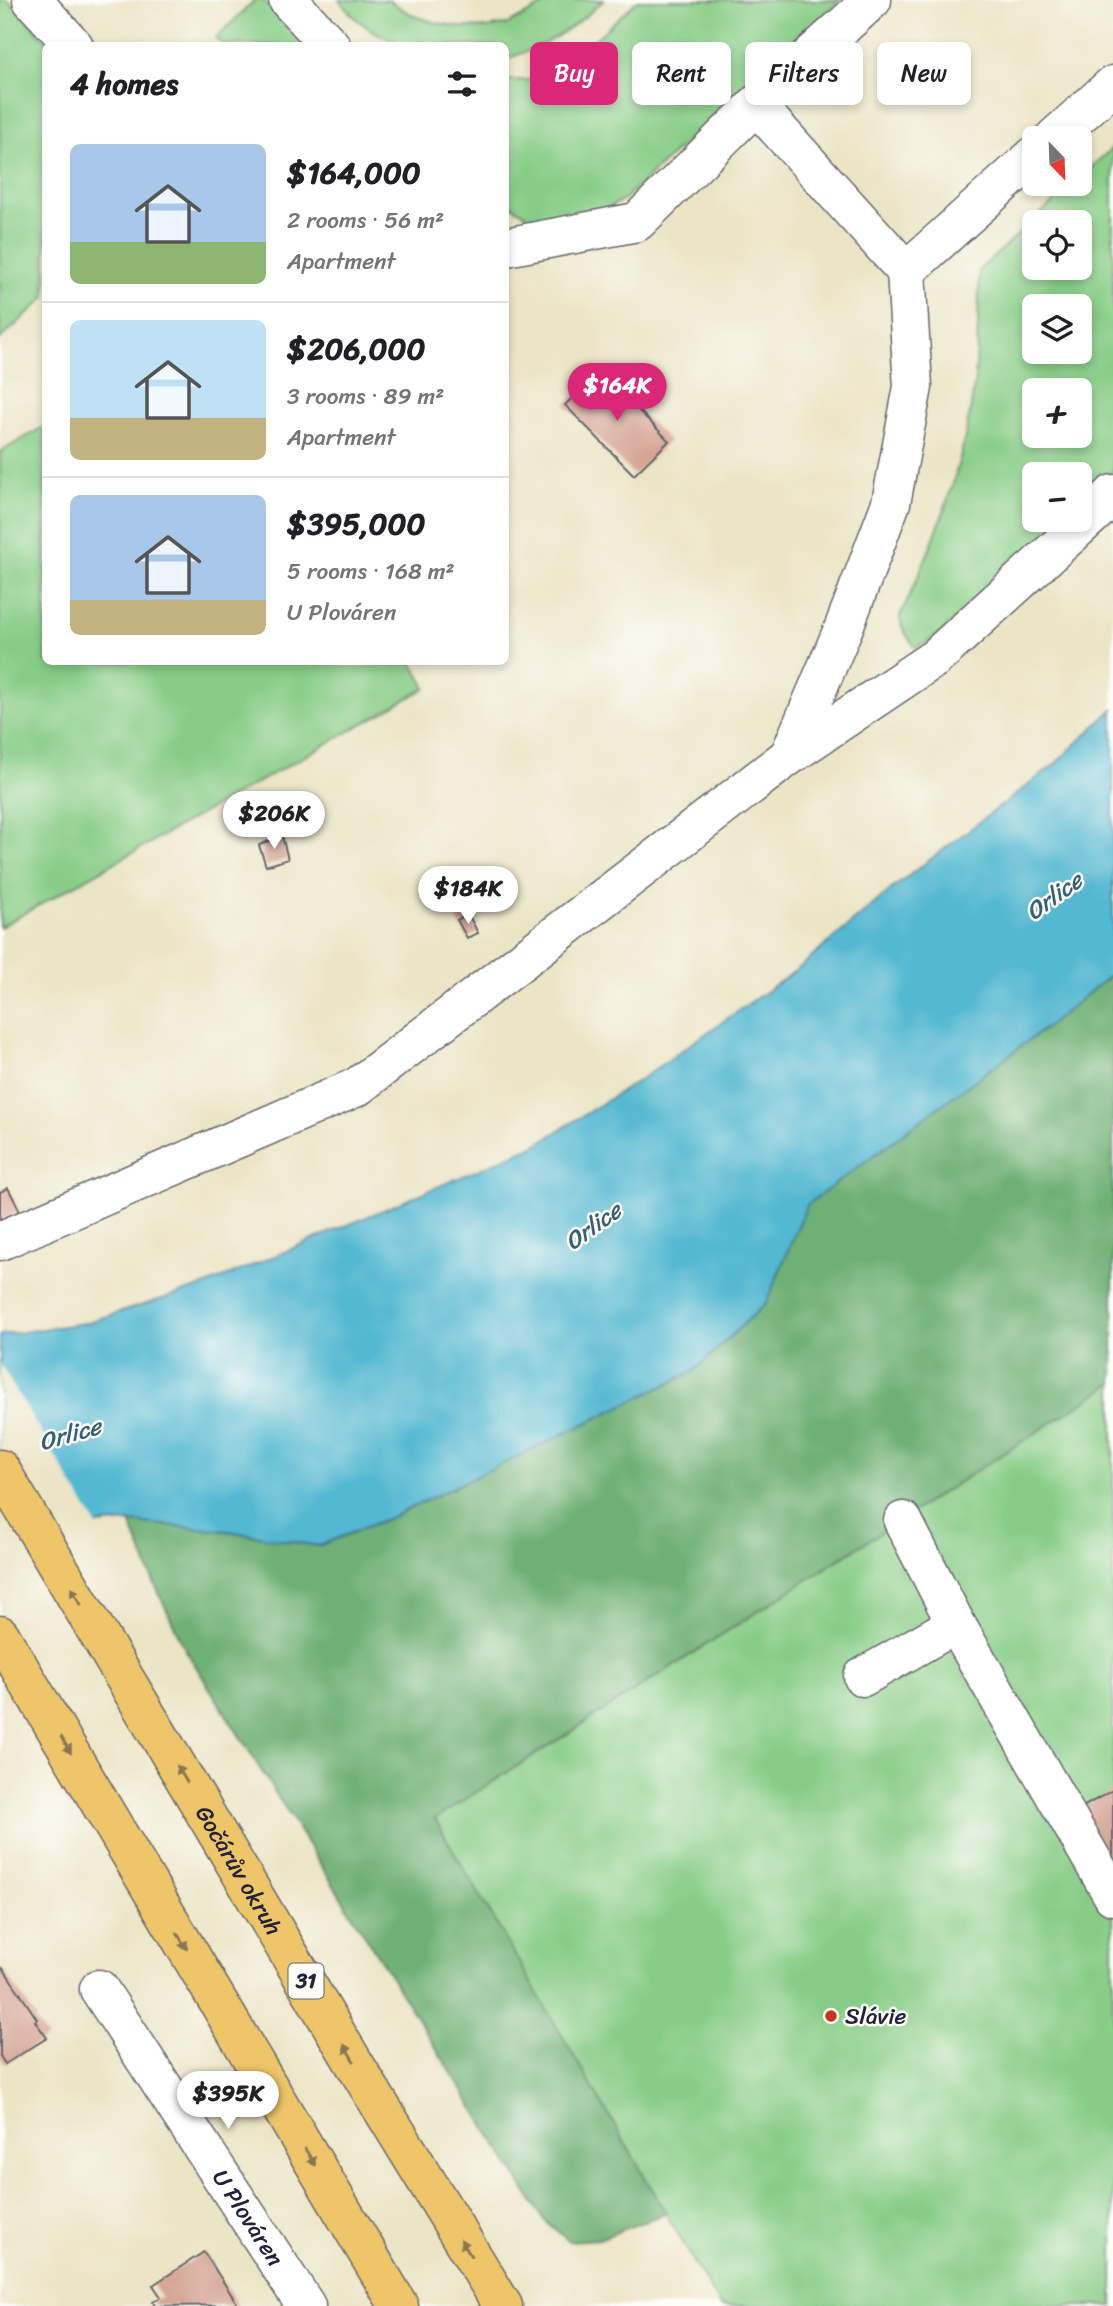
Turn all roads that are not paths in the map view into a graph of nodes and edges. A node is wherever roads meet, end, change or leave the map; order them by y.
1 (32, 0) edge
2 (288, 0) edge
3 (872, 0) edge
4 (70, 42) edge
5 (327, 42) edge
6 (826, 42) edge
7 (1113, 85) edge
8 (756, 105) joint
9 (1067, 126) edge
10 (1022, 167) edge
11 (511, 240) edge
12 (906, 271) junction
13 (1113, 494) edge
14 (789, 756) junction
15 (0, 1241) edge
16 (0, 1469) edge
17 (903, 1521) dead end
18 (956, 1625) junction
19 (0, 1634) edge
20 (863, 1677) dead end
21 (1113, 1896) edge
22 (100, 1989) dead end
23 (306, 2306) edge
24 (399, 2306) edge
25 (503, 2306) edge

1 - 4 street
2 - 5 street
3 - 6 street
7 - 9 street
8 - 11 street
8 - 12 street
10 - 12 street
12 - 14 street
13 - 14 street
14 - 15 street
25 -> 16 main road, Gočárův okruh / 31
17 - 18 street
18 - 20 street
18 - 21 street
19 -> 24 main road
22 - 23 street, U Plováren

